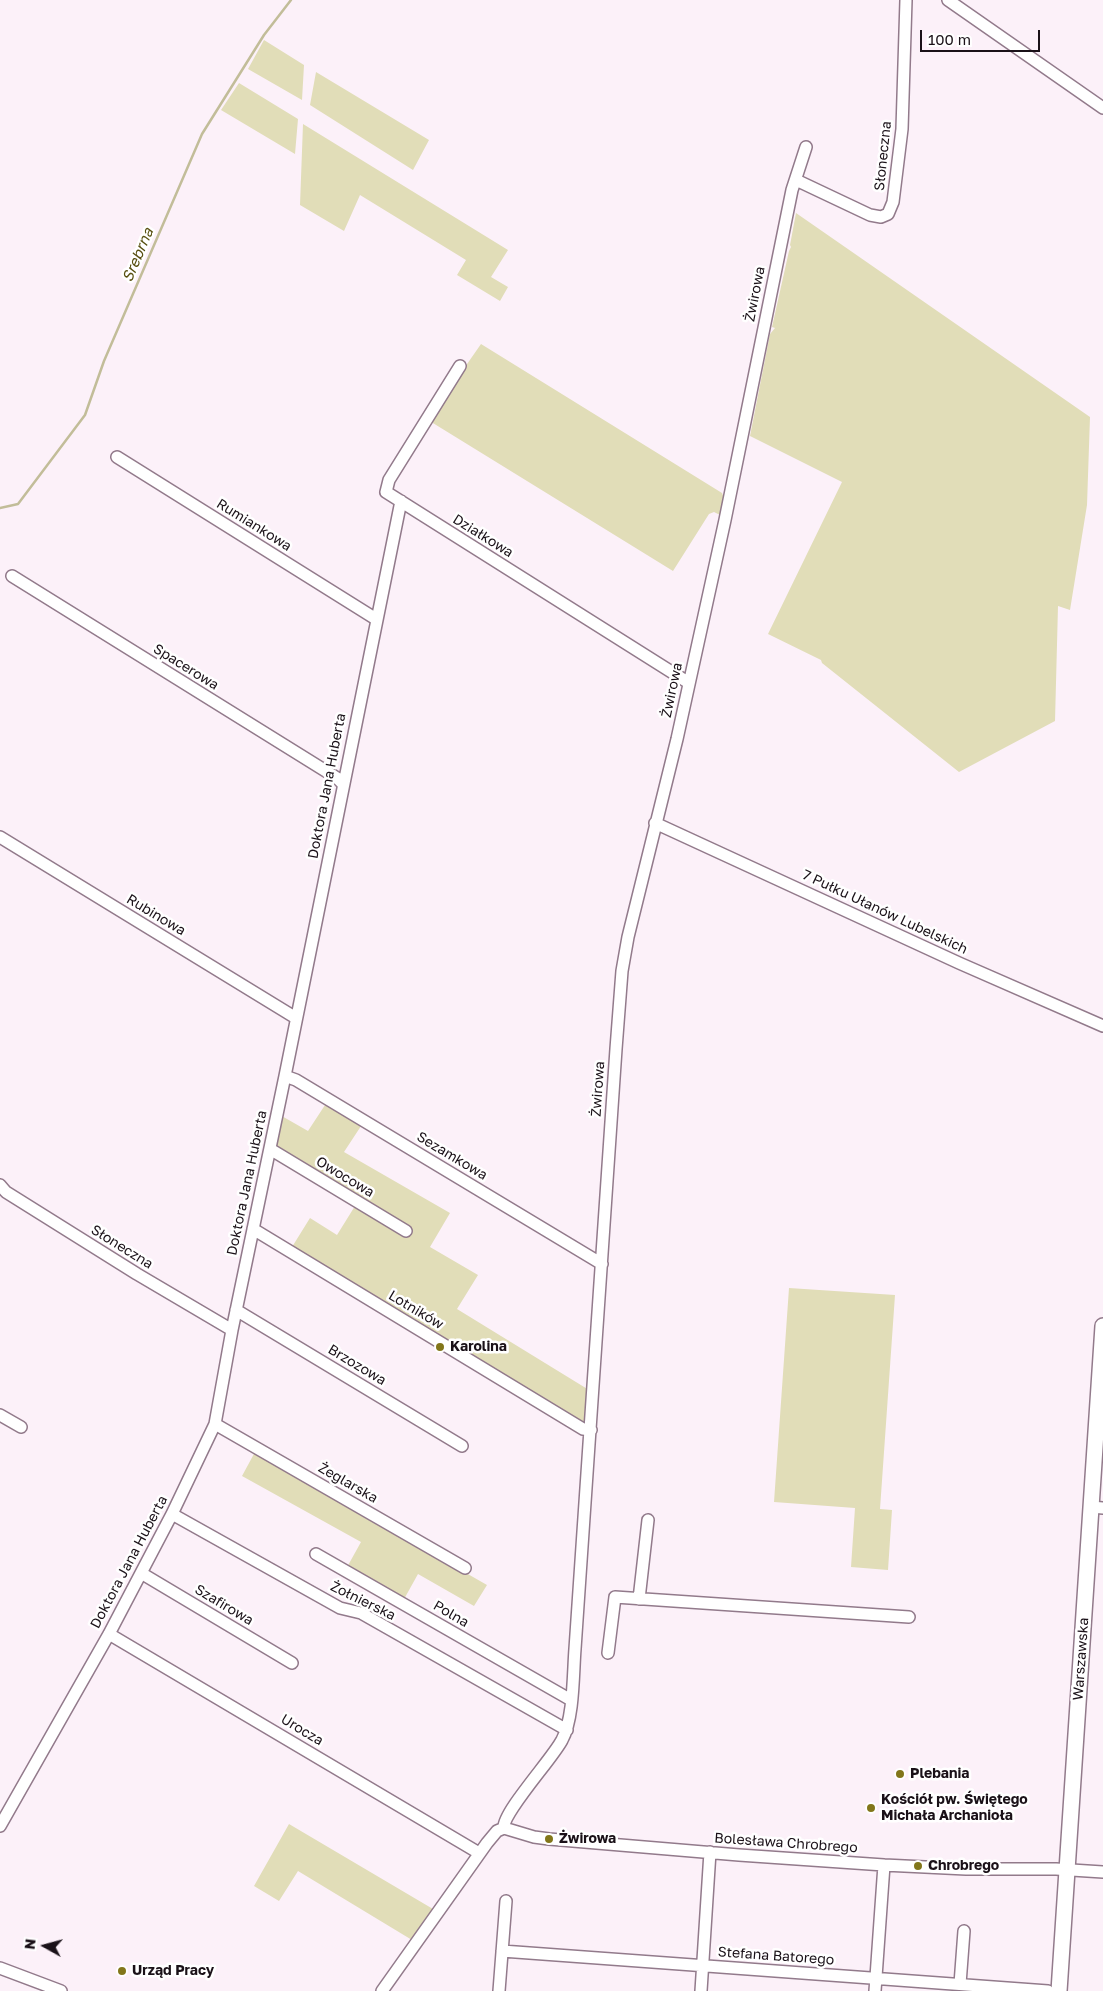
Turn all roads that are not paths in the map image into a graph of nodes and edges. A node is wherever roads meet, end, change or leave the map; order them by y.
1 (906, 0) edge
2 (948, 0) edge
3 (1103, 108) edge
4 (806, 148) dead end
5 (796, 180) junction
6 (460, 366) dead end
7 (117, 457) dead end
8 (401, 501) junction
9 (12, 576) dead end
10 (376, 619) junction
11 (689, 683) junction
12 (343, 784) junction
13 (655, 823) junction
14 (0, 837) edge
15 (296, 1018) junction
16 (1103, 1026) edge
17 (285, 1076) junction
18 (270, 1150) junction
19 (0, 1185) edge
20 (253, 1229) junction
21 (406, 1231) dead end
22 (602, 1264) junction
23 (236, 1310) junction
24 (1103, 1326) edge
25 (232, 1330) junction
26 (0, 1414) edge
27 (215, 1424) junction
28 (21, 1427) dead end
29 (591, 1430) junction
30 (462, 1446) dead end
31 (1097, 1508) edge
32 (172, 1514) junction
33 (648, 1520) dead end
34 (316, 1554) dead end
35 (465, 1568) dead end
36 (141, 1573) junction
37 (639, 1599) junction
38 (909, 1617) dead end
39 (109, 1634) junction
40 (608, 1653) dead end
41 (292, 1663) dead end
42 (571, 1700) junction
43 (566, 1730) junction
44 (0, 1826) edge
45 (504, 1828) junction
46 (710, 1852) junction
47 (479, 1853) junction
48 (884, 1864) junction
49 (1067, 1869) junction
50 (1103, 1872) edge
51 (506, 1900) dead end
52 (964, 1930) dead end
53 (502, 1951) junction
54 (702, 1965) junction
55 (0, 1968) edge
56 (876, 1978) junction
57 (960, 1984) junction
58 (940, 1987) edge
59 (60, 1991) edge
60 (382, 1991) edge
61 (499, 1991) edge
62 (701, 1991) edge
63 (875, 1991) edge
64 (1048, 1991) edge
65 (1059, 1991) edge

1 - 5 street, Słoneczna
2 - 3 street
4 - 5 street, Żwirowa
5 - 11 street, Żwirowa
6 - 8 street, Działkowa
7 - 10 street, Rumiankowa
8 - 10 street, Doktora Jana Huberta
8 - 11 street, Działkowa
9 - 12 street, Spacerowa
10 - 12 street, Doktora Jana Huberta
11 - 13 street, Żwirowa
12 - 15 street, Doktora Jana Huberta
13 - 16 street, 7 Pułku Ułanów Lubelskich
13 - 22 street, Żwirowa
14 - 15 street, Rubinowa
15 - 17 street, Doktora Jana Huberta
17 - 18 street, Doktora Jana Huberta
17 - 22 street, Sezamkowa
18 - 20 street, Doktora Jana Huberta
18 - 21 street, Owocowa
19 - 25 street, Słoneczna
20 - 23 street, Doktora Jana Huberta
20 - 29 street, Lotników
22 - 29 street, Żwirowa
23 - 25 street, Doktora Jana Huberta
23 - 30 street, Brzozowa
24 - 31 main road, Warszawska
25 - 27 street, Doktora Jana Huberta
26 - 28 street
27 - 32 street, Doktora Jana Huberta
27 - 35 street, Żeglarska
29 - 42 street, Żwirowa
31 - 49 main road, Warszawska
32 - 36 street, Doktora Jana Huberta
32 - 43 street, Żołnierska
33 - 37 street
34 - 42 street, Polna
36 - 39 street, Doktora Jana Huberta
36 - 41 street, Szafirowa
37 - 38 street
37 - 40 street
39 - 44 street, Doktora Jana Huberta
39 - 47 street, Urocza
42 - 43 street, Żwirowa
43 - 45 street, Żwirowa
45 - 46 street, Bolesława Chrobrego
45 - 47 street, Żwirowa
46 - 48 street, Bolesława Chrobrego
46 - 54 street
47 - 60 street, Żwirowa
48 - 49 street, Bolesława Chrobrego
48 - 56 street
49 - 50 street, Bolesława Chrobrego
49 - 65 main road, Warszawska
51 - 53 street
52 - 57 street
53 - 54 street, Stefana Batorego
53 - 61 street
54 - 56 street, Stefana Batorego
54 - 62 street
55 - 59 street
56 - 58 street, Stefana Batorego
56 - 63 street
57 - 58 street, Stefana Batorego
57 - 64 street, Stefana Batorego

